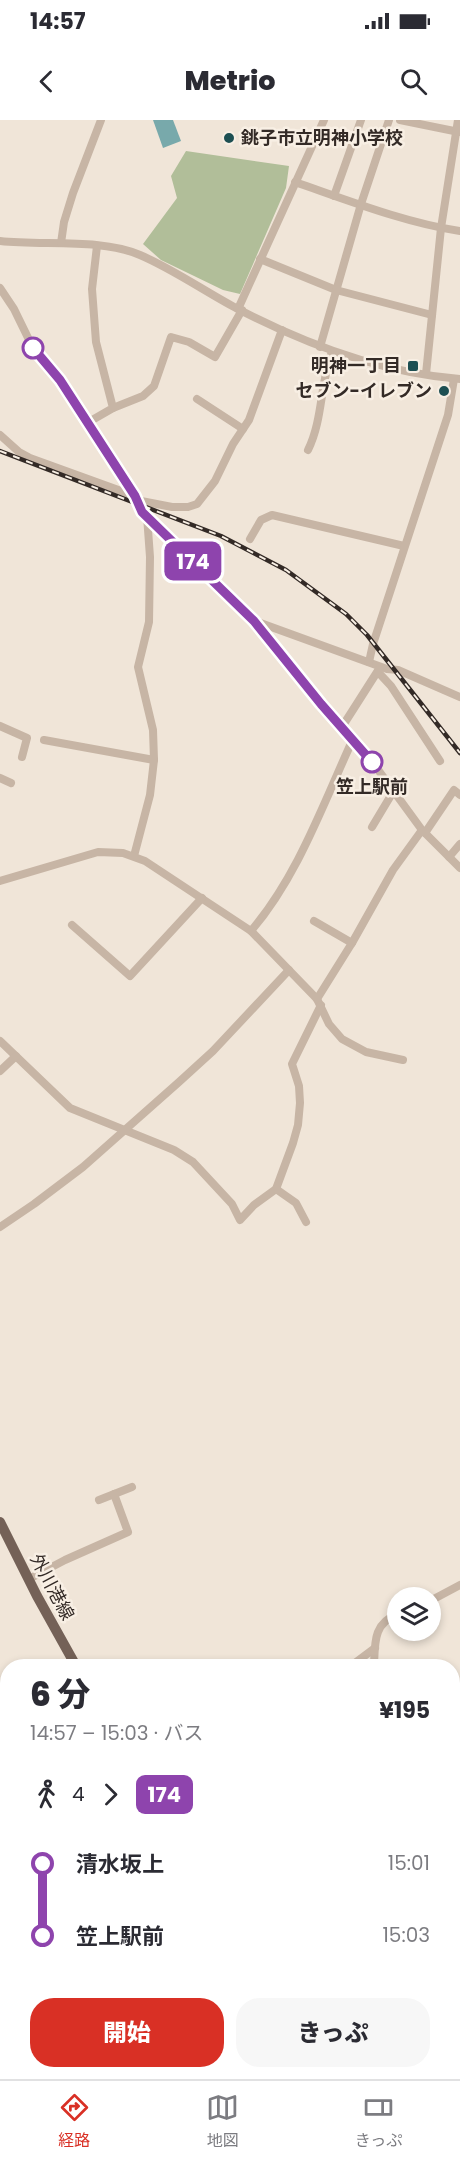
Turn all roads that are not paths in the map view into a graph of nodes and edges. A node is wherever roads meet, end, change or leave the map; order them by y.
1 (101, 120) edge
2 (324, 120) edge
3 (361, 120) edge
4 (389, 120) edge
5 (400, 120) edge
6 (458, 120) edge
7 (458, 132) edge
8 (295, 182) junction
9 (334, 196) junction
10 (361, 204) junction
11 (441, 228) junction
12 (460, 231) edge
13 (0, 241) edge
14 (61, 243) junction
15 (97, 246) junction
16 (260, 260) junction
17 (0, 288) edge
18 (336, 290) junction
19 (240, 309) junction
20 (432, 315) junction
21 (282, 330) junction
22 (320, 347) junction
23 (332, 352) junction
24 (426, 374) junction
25 (457, 379) edge
26 (197, 399) dead end
27 (113, 408) junction
28 (87, 423) junction
29 (243, 429) junction
30 (0, 435) edge
31 (308, 450) dead end
32 (136, 498) junction
33 (147, 516) junction
34 (250, 539) dead end
35 (405, 546) junction
36 (254, 621) junction
37 (369, 662) junction
38 (379, 669) junction
39 (460, 697) edge
40 (0, 726) edge
41 (342, 727) junction
42 (353, 739) junction
43 (44, 740) dead end
44 (22, 757) dead end
45 (154, 760) junction
46 (440, 762) dead end
47 (0, 778) edge
48 (11, 783) dead end
49 (393, 792) junction
50 (460, 795) edge
51 (372, 827) dead end
52 (423, 832) junction
53 (460, 844) edge
54 (134, 856) junction
55 (449, 857) junction
56 (460, 868) edge
57 (0, 881) edge
58 (202, 898) junction
59 (314, 921) dead end
60 (72, 925) dead end
61 (251, 931) junction
62 (352, 943) junction
63 (289, 969) junction
64 (319, 1002) junction
65 (0, 1041) edge
66 (16, 1056) junction
67 (403, 1060) dead end
68 (0, 1071) edge
69 (123, 1130) junction
70 (276, 1189) junction
71 (306, 1222) dead end
72 (0, 1227) edge
73 (132, 1487) dead end
74 (114, 1494) junction
75 (99, 1500) dead end
76 (0, 1522) edge
77 (29, 1579) junction
78 (460, 1585) edge
79 (441, 1595) edge
80 (387, 1618) edge
81 (375, 1648) junction
82 (72, 1659) edge
83 (360, 1659) edge
84 (374, 1659) edge

1 - 14 street
2 - 8 street
3 - 9 street
4 - 10 street
5 - 7 street
6 - 7 street
7 - 11 street
8 - 9 street
8 - 16 street
9 - 10 street
10 - 11 street
10 - 18 street
11 - 12 street
11 - 20 street
13 - 14 street
14 - 15 street
15 - 19 street
15 - 27 street
16 - 18 street
16 - 19 street
17 - 28 street
18 - 20 street
18 - 22 street
19 - 21 street
19 - 27 street
20 - 24 street
21 - 22 street
21 - 29 street
22 - 23 street
23 - 24 street
23 - 31 street
24 - 25 street
25 - 35 street
26 - 29 street
27 - 28 street
28 - 32 street
29 - 32 street
30 - 32 street
32 - 33 street
33 - 36 street
33 - 45 street
34 - 35 street
35 - 37 street
36 - 37 street
36 - 41 street
37 - 38 street
38 - 39 street
38 - 41 street
38 - 46 street
40 - 44 street
41 - 42 street
42 - 49 street
42 - 61 street
43 - 45 street
45 - 54 street
47 - 48 street
49 - 51 street
49 - 52 street
50 - 52 street
52 - 55 street
52 - 62 street
53 - 55 street
54 - 57 street
54 - 58 street
55 - 56 street
58 - 60 street
58 - 61 street
59 - 62 street
61 - 63 street
62 - 64 street
63 - 64 street
63 - 69 street
64 - 67 street
64 - 70 street
65 - 66 street
66 - 68 street
66 - 69 street
69 - 70 street
69 - 72 street
70 - 71 street
73 - 74 street
74 - 75 street
74 - 77 street
76 - 77 main road, 外川港線
77 - 82 main road, 外川港線
78 - 79 street
80 - 81 street
81 - 83 street
81 - 84 street

